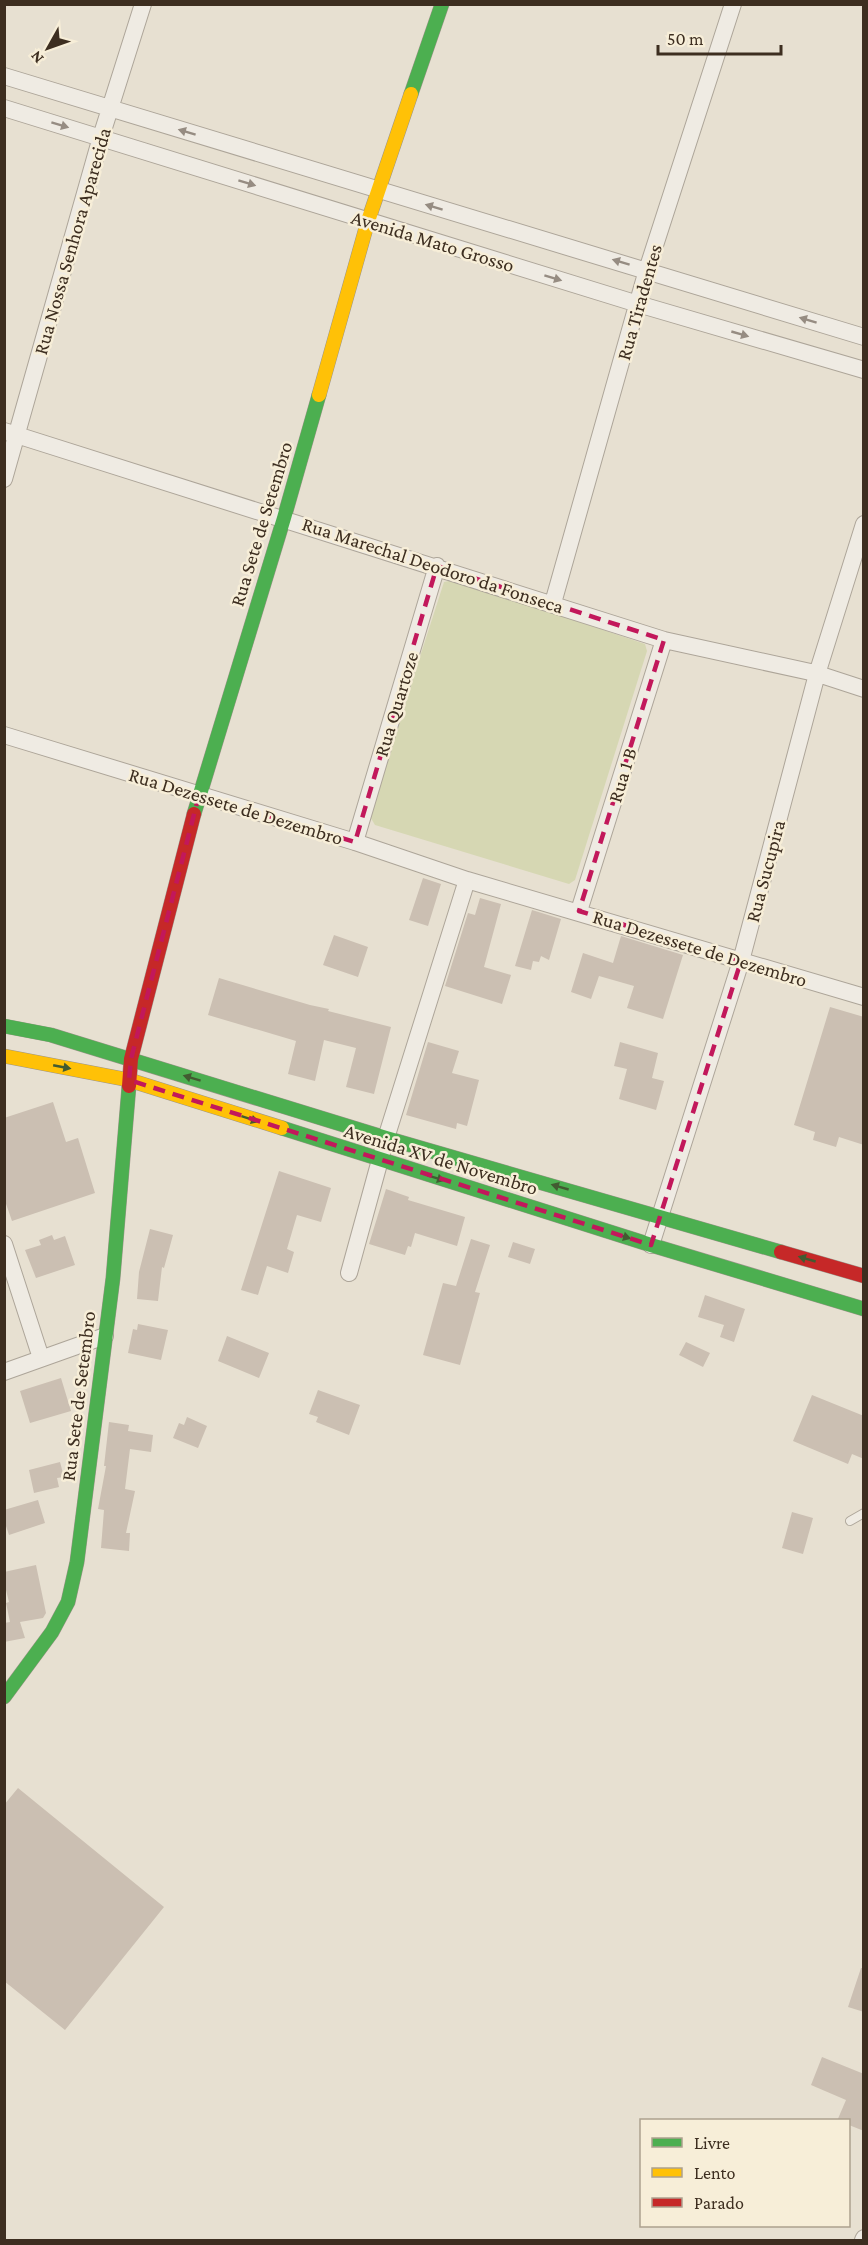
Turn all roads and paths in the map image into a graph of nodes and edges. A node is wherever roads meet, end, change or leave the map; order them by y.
1 (143, 4) edge
2 (442, 4) edge
3 (733, 4) edge
4 (4, 76) edge
5 (4, 108) edge
6 (110, 108) junction
7 (101, 137) junction
8 (377, 190) junction
9 (368, 221) junction
10 (647, 270) junction
11 (638, 304) junction
12 (864, 337) edge
13 (864, 370) edge
14 (11, 433) edge
15 (4, 479) edge
16 (285, 518) junction
17 (864, 524) edge
18 (437, 566) junction
19 (553, 603) junction
20 (664, 640) junction
21 (818, 674) junction
22 (864, 689) edge
23 (4, 735) edge
24 (199, 795) junction
25 (355, 842) junction
26 (467, 880) junction
27 (579, 911) junction
28 (741, 961) junction
29 (864, 997) edge
30 (4, 1026) edge
31 (4, 1056) edge
32 (131, 1059) junction
33 (129, 1080) junction
34 (386, 1138) junction
35 (380, 1160) junction
36 (661, 1216) junction
37 (4, 1244) edge
38 (651, 1245) junction
39 (349, 1272) dead end
40 (864, 1276) edge
41 (864, 1309) edge
42 (105, 1336) junction
43 (41, 1358) junction
44 (4, 1372) edge
45 (864, 1513) edge
46 (850, 1521) dead end
47 (4, 1697) edge

1 - 6 street, Rua Nossa Senhora Aparecida
2 - 8 main road, Rua Sete de Setembro
3 - 10 street, Rua Tiradentes
4 - 6 street, Avenida Mato Grosso
5 -> 7 street, Avenida Mato Grosso
6 - 7 street, Rua Nossa Senhora Aparecida
8 -> 6 street, Avenida Mato Grosso
7 -> 9 street, Avenida Mato Grosso
7 - 14 street, Rua Nossa Senhora Aparecida
8 - 9 main road, Rua Sete de Setembro
10 -> 8 street, Avenida Mato Grosso
9 -> 11 street, Avenida Mato Grosso
9 - 16 main road, Rua Sete de Setembro
10 - 11 street, Rua Tiradentes
12 -> 10 street, Avenida Mato Grosso
11 -> 13 street, Avenida Mato Grosso
11 - 19 street, Rua Tiradentes
14 - 15 street, Rua Nossa Senhora Aparecida
14 - 16 street, Rua Marechal Deodoro da Fonseca
16 - 18 street, Rua Marechal Deodoro da Fonseca
16 - 24 main road, Rua Sete de Setembro
17 - 21 street, Rua Sucupira
18 - 19 street, Rua Marechal Deodoro da Fonseca
18 - 25 street, Rua Quartoze
19 - 20 street, Rua Marechal Deodoro da Fonseca
20 - 21 street, Rua Marechal Deodoro da Fonseca
20 - 27 street, Rua 1 B
21 - 22 street, Rua Marechal Deodoro da Fonseca
21 - 28 street, Rua Sucupira
23 - 24 street, Rua Dezessete de Dezembro
24 - 25 street, Rua Dezessete de Dezembro
24 - 32 main road, Rua Sete de Setembro
25 - 26 street, Rua Dezessete de Dezembro
26 - 27 street, Rua Dezessete de Dezembro
26 - 34 street
27 - 28 street, Rua Dezessete de Dezembro
28 - 29 street, Rua Dezessete de Dezembro
28 - 36 street, Rua Sucupira
30 - 32 main road, Avenida XV de Novembro
31 -> 33 main road, Avenida XV de Novembro
32 - 33 main road, Rua Sete de Setembro
34 -> 32 main road, Avenida XV de Novembro
33 -> 35 main road, Avenida XV de Novembro
33 - 42 main road, Rua Sete de Setembro
34 - 35 street
36 -> 34 main road, Avenida XV de Novembro
35 -> 38 main road, Avenida XV de Novembro
35 - 39 street
36 - 38 street, Rua Sucupira
40 -> 36 main road, Avenida XV de Novembro
37 - 43 street
38 - 41 main road, Avenida XV de Novembro
42 - 43 street
42 - 47 main road, Rua Sete de Setembro
43 - 44 street
45 - 46 lane

